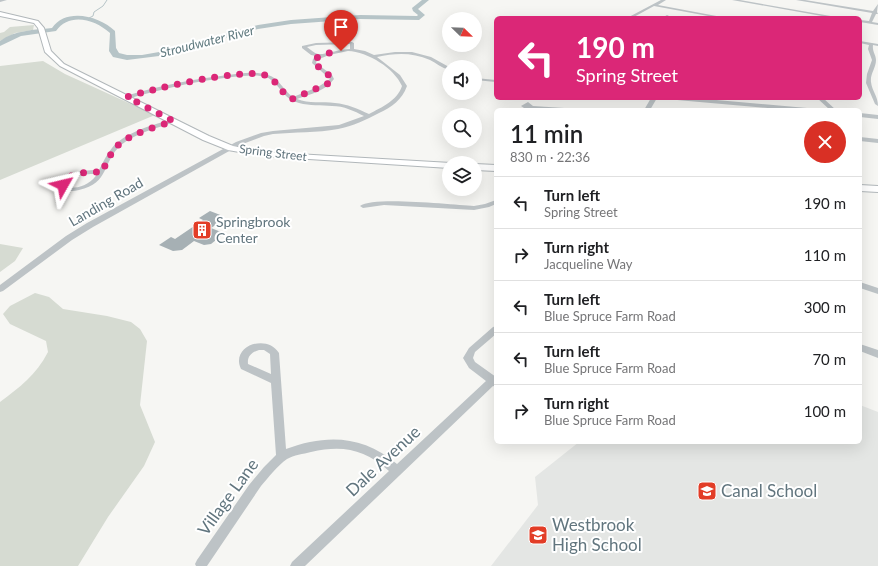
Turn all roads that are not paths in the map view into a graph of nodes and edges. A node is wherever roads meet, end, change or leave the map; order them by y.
1 (6, 0) edge
2 (664, 0) edge
3 (734, 0) edge
4 (798, 0) edge
5 (834, 0) edge
6 (0, 1) edge
7 (654, 5) junction
8 (830, 5) junction
9 (878, 6) edge
10 (877, 13) edge
11 (0, 14) edge
12 (633, 16) edge
13 (711, 16) edge
14 (828, 16) edge
15 (862, 21) edge
16 (870, 23) junction
17 (878, 24) edge
18 (862, 42) edge
19 (871, 44) junction
20 (878, 45) edge
21 (352, 50) junction
22 (319, 56) junction
23 (373, 57) junction
24 (442, 66) edge
25 (870, 71) junction
26 (878, 72) edge
27 (482, 80) edge
28 (494, 81) edge
29 (127, 97) junction
30 (292, 99) junction
31 (699, 100) edge
32 (822, 100) edge
33 (878, 104) edge
34 (532, 107) dead end
35 (543, 108) edge
36 (785, 108) edge
37 (831, 108) edge
38 (862, 115) edge
39 (368, 116) junction
40 (878, 117) edge
41 (173, 121) junction
42 (862, 139) edge
43 (878, 141) edge
44 (231, 148) junction
45 (442, 165) edge
46 (482, 167) edge
47 (494, 168) edge
48 (102, 172) junction
49 (862, 188) edge
50 (878, 188) edge
51 (494, 203) edge
52 (363, 206) dead end
53 (862, 286) edge
54 (0, 289) edge
55 (878, 291) edge
56 (494, 331) edge
57 (862, 348) edge
58 (878, 354) edge
59 (276, 381) dead end
60 (494, 381) edge
61 (494, 383) edge
62 (281, 457) junction
63 (397, 471) junction
64 (201, 564) dead end
65 (296, 566) edge

1 - 6 street
2 - 7 street
3 - 14 street
4 - 8 street
5 - 8 street
7 - 12 street
7 - 13 street
8 - 10 street
9 - 10 street
10 - 16 street
11 - 29 main road, Spring Street
15 - 16 street
16 - 17 street
18 - 19 street
19 - 20 street
19 - 25 street
21 - 22 street
21 - 22 street
21 - 23 street
22 - 30 street
23 - 24 street
23 - 39 street, Landing Road
25 - 26 street
25 - 33 street
27 - 28 street
29 - 30 street
29 - 41 main road, Spring Street
30 - 39 street
31 - 36 street
32 - 37 street
34 - 35 street
38 - 40 street
39 - 44 street, Landing Road
41 - 44 main road, Spring Street
41 - 48 street
42 - 43 street
44 - 45 main road, Spring Street
44 - 54 street, Landing Road
46 - 47 main road
48 - 48 street
49 - 50 main road
51 - 52 street
53 - 55 street
56 - 60 street
57 - 58 street
59 - 62 street
61 - 63 street, Dale Avenue
62 - 63 street, Village Lane
62 - 64 street, Village Lane
63 - 65 street, Dale Avenue

